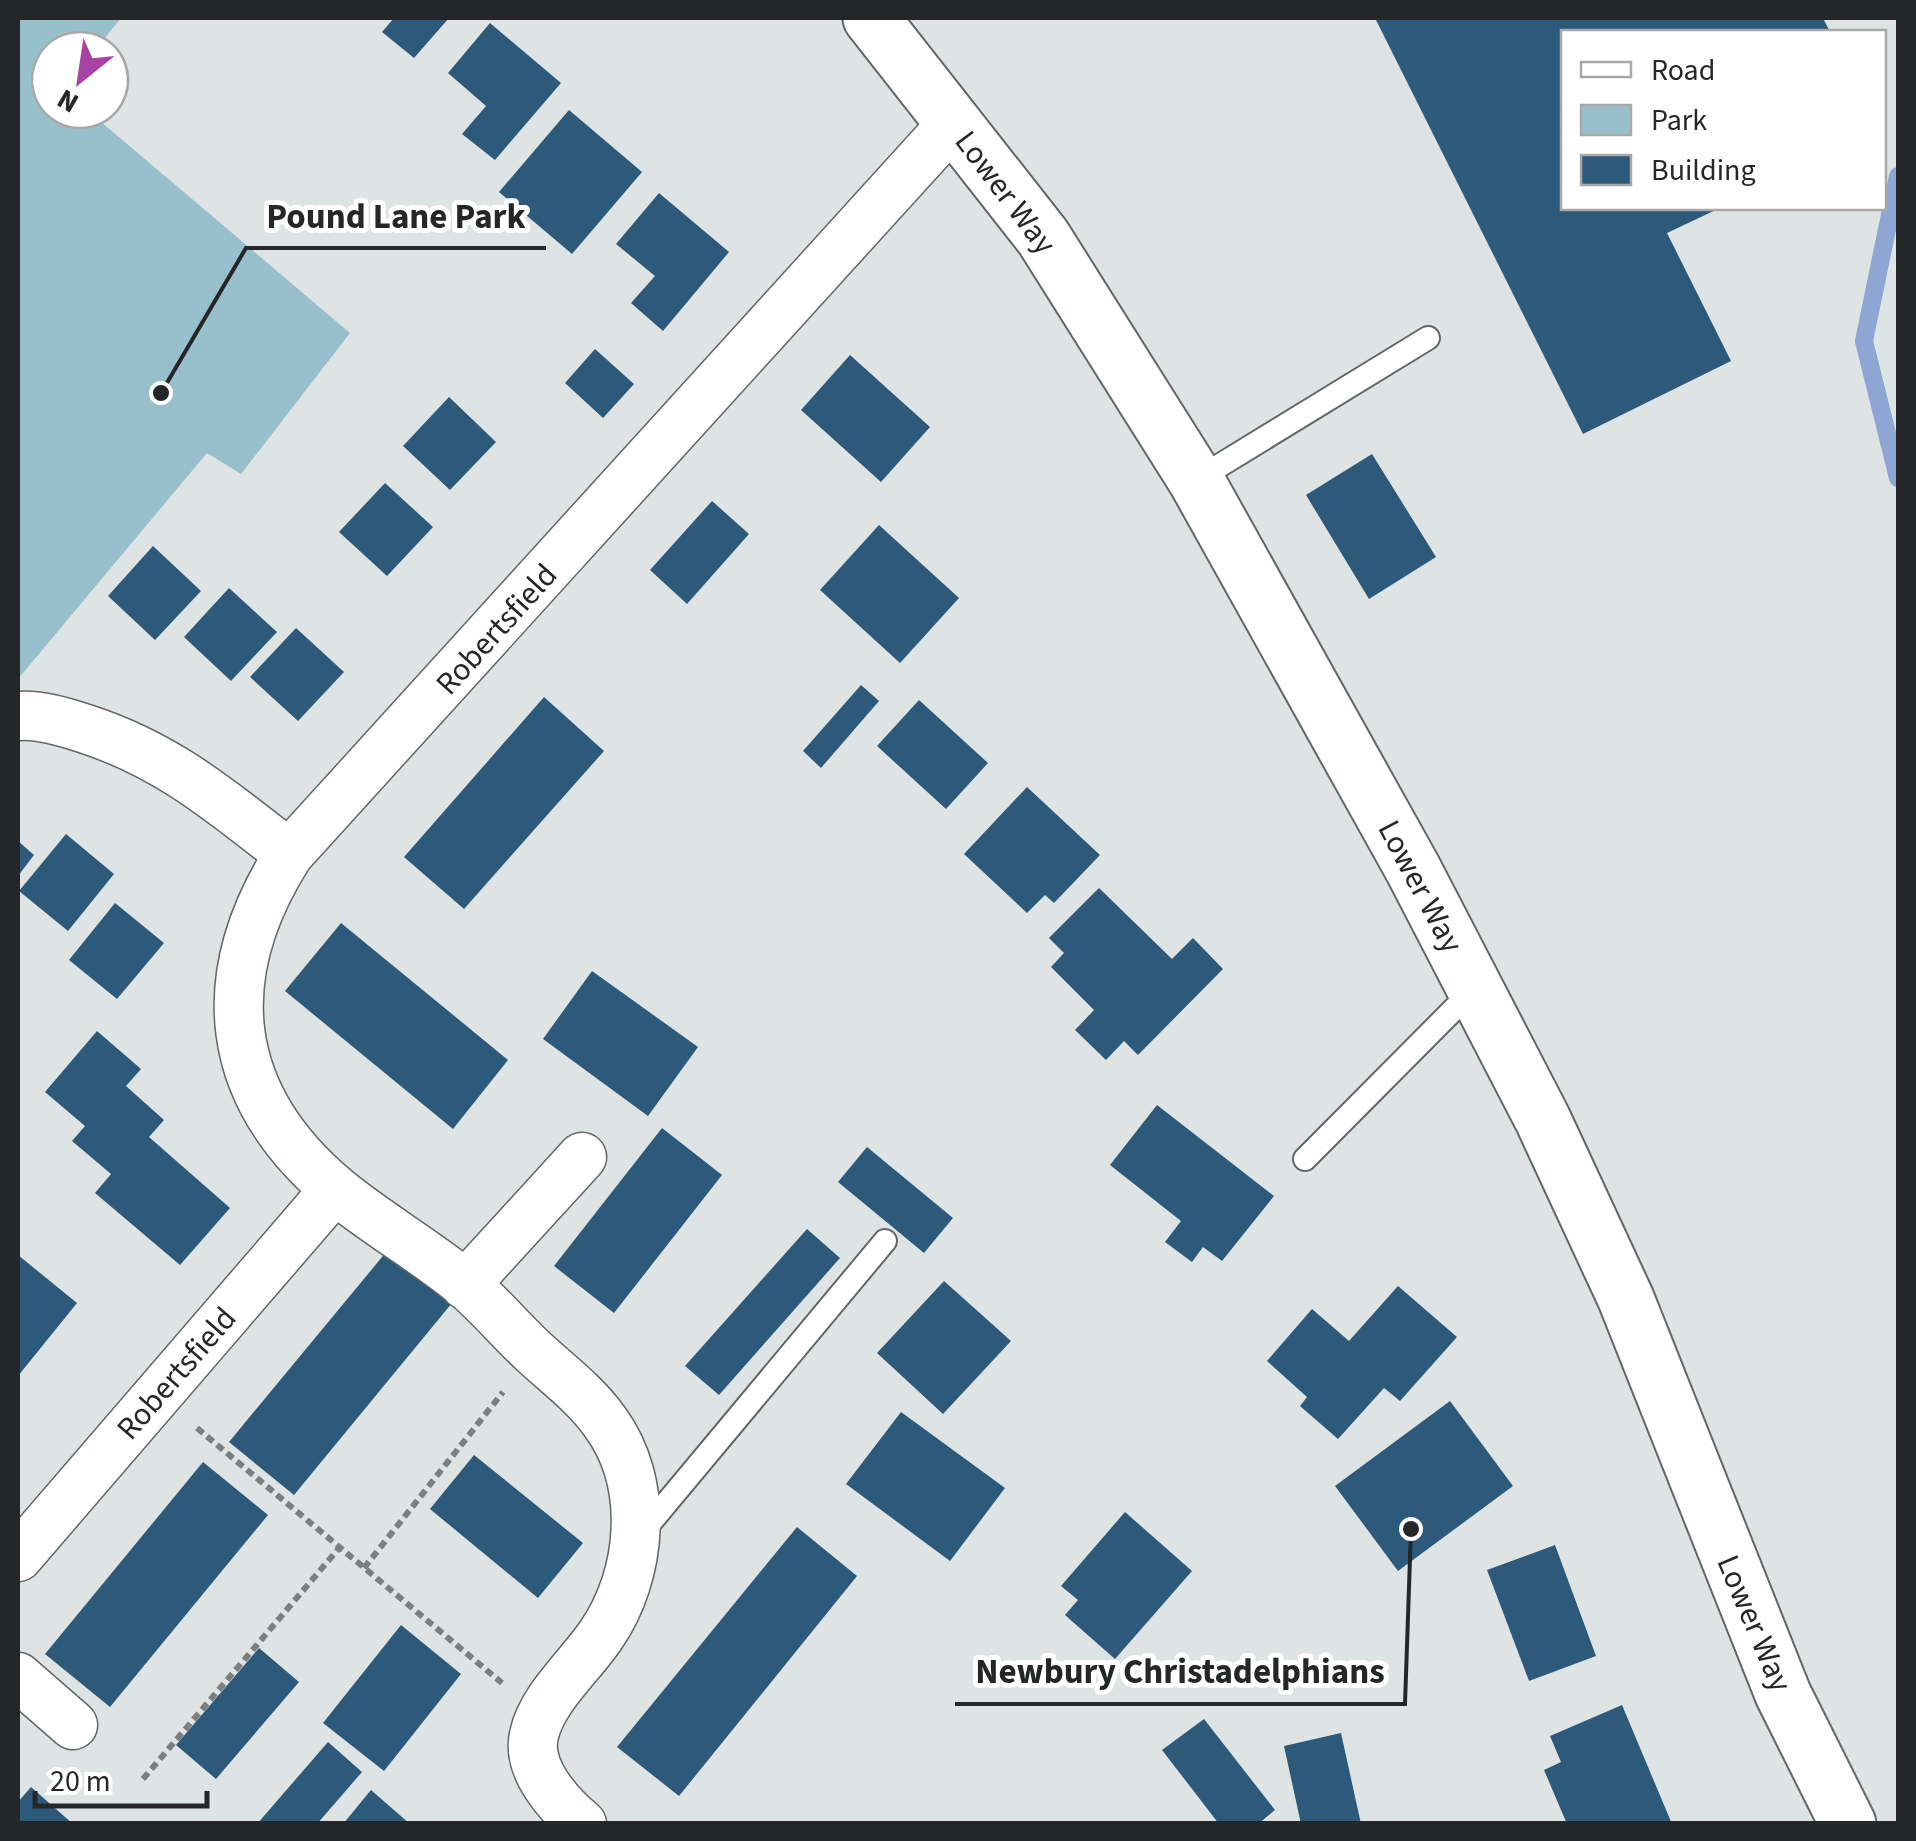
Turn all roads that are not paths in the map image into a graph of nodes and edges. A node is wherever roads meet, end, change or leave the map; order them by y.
1 (870, 18) edge
2 (954, 122) junction
3 (1428, 338) dead end
4 (1196, 480) junction
5 (18, 716) edge
6 (289, 854) junction
7 (1476, 988) junction
8 (582, 1156) dead end
9 (1305, 1159) dead end
10 (335, 1190) junction
11 (885, 1240) dead end
12 (466, 1284) junction
13 (636, 1539) junction
14 (18, 1557) edge
15 (18, 1677) edge
16 (73, 1725) dead end
17 (582, 1824) edge
18 (1848, 1824) edge

1 - 2 street, Lower Way
2 - 4 street, Lower Way
2 - 6 street, Robertsfield
3 - 4 lane
4 - 7 street, Lower Way
5 - 6 street
6 - 10 street, Robertsfield
7 - 9 lane
7 - 18 street, Lower Way
8 - 12 street
10 - 12 street, Robertsfield
10 - 14 street, Robertsfield
11 - 13 lane
12 - 13 street, Robertsfield
13 - 17 street, Robertsfield
15 - 16 street

